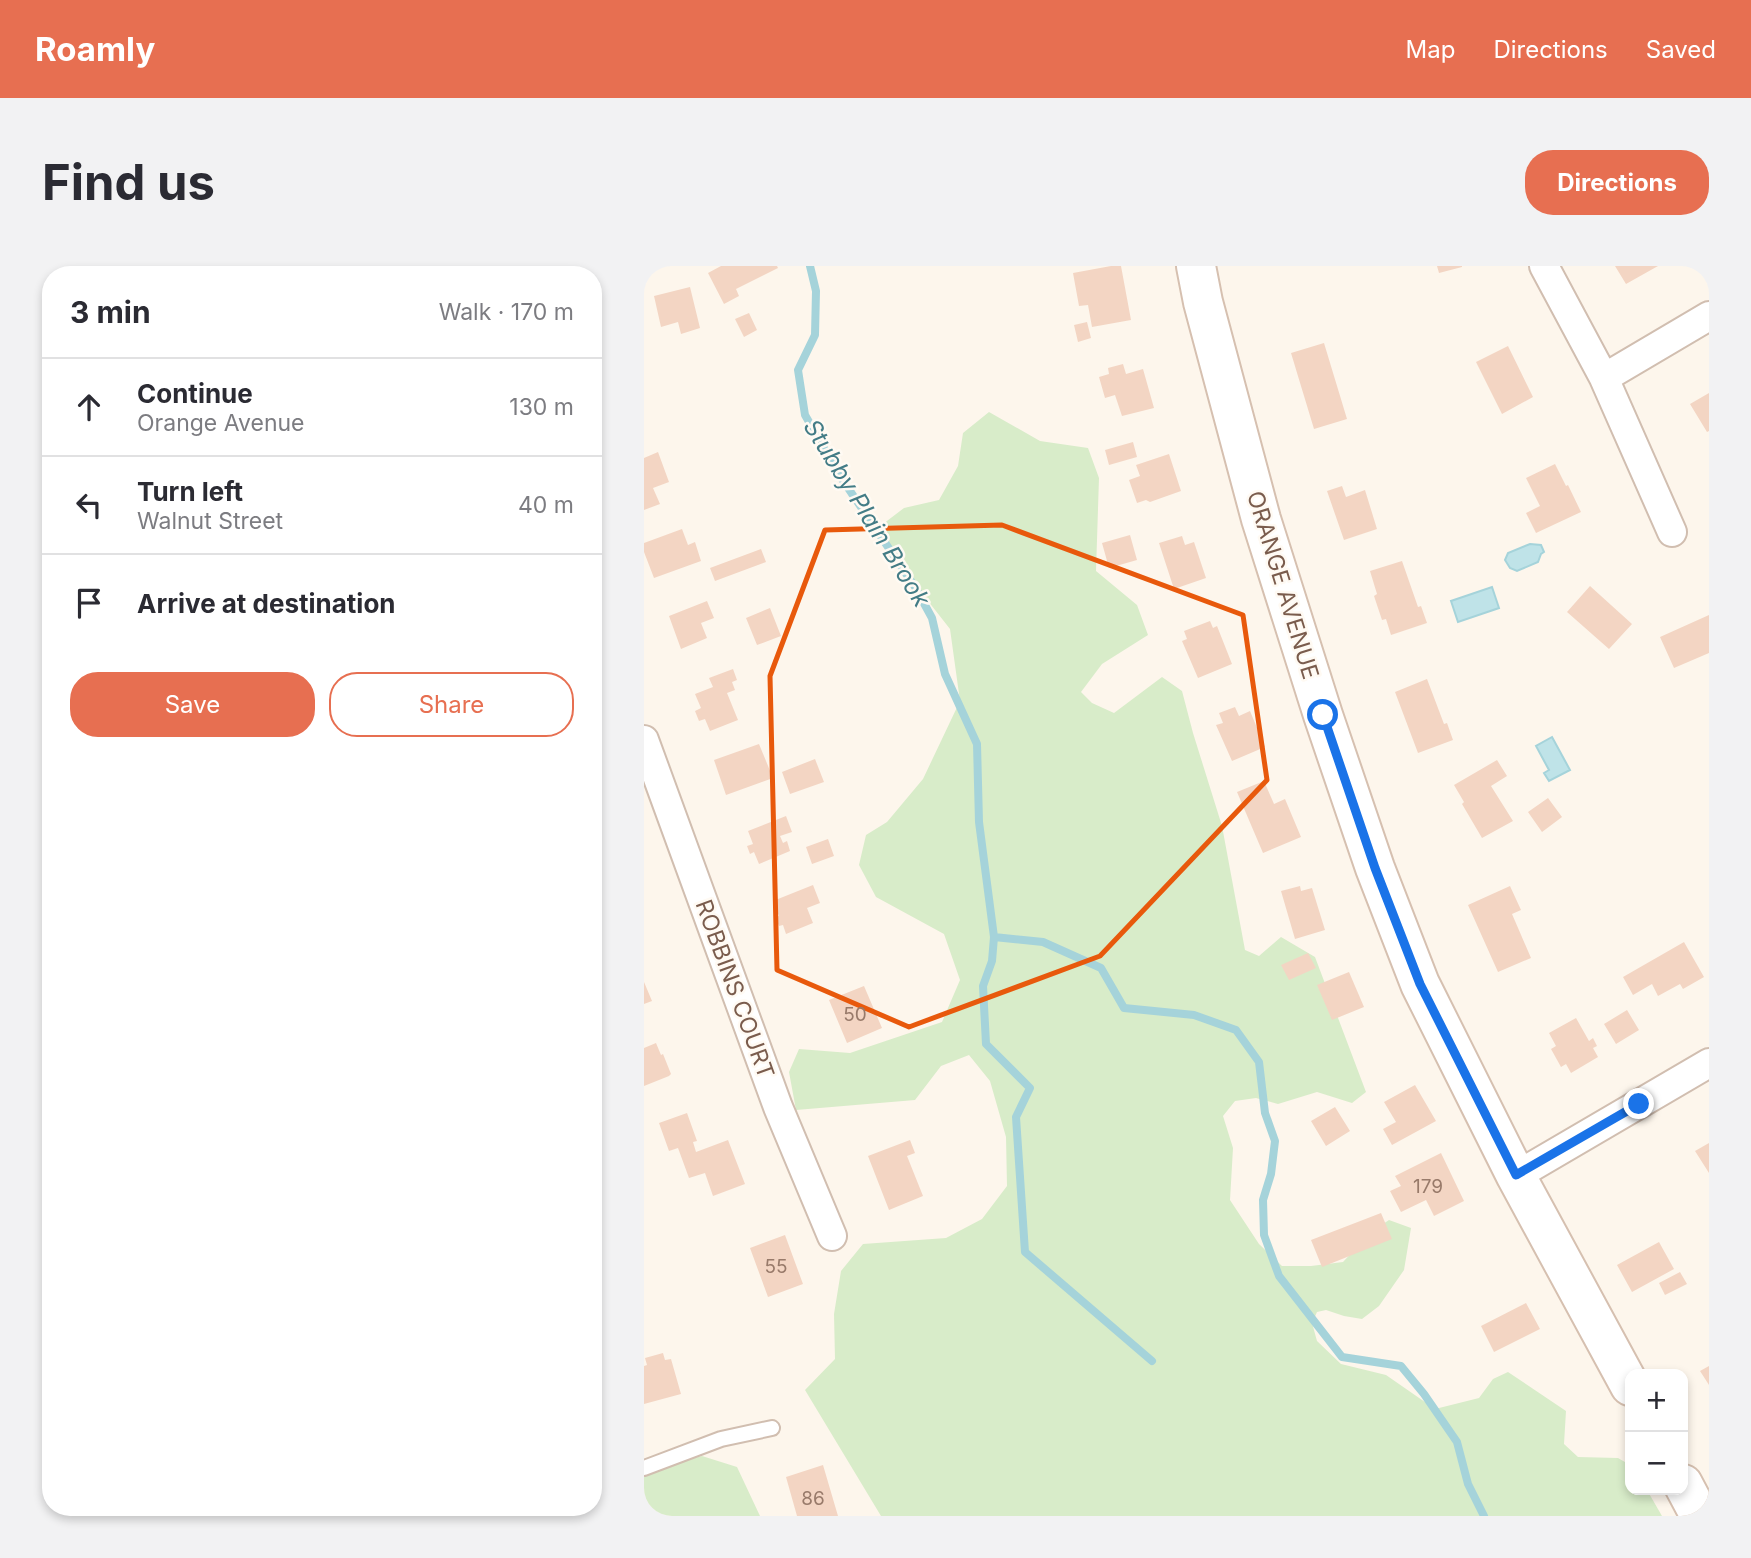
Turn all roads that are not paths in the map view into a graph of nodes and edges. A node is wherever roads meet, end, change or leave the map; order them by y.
1 (1196, 266) edge
2 (1544, 266) edge
3 (1709, 316) edge
4 (1604, 378) junction
5 (1672, 532) dead end
6 (644, 740) edge
7 (1709, 1063) edge
8 (1516, 1175) junction
9 (832, 1237) dead end
10 (1625, 1377) edge
11 (772, 1428) dead end
12 (644, 1468) edge
13 (1688, 1493) edge
14 (1700, 1516) edge

1 - 8 main road, ORANGE AVENUE
2 - 4 street
3 - 4 street
4 - 5 street
6 - 9 street, ROBBINS COURT
7 - 8 street
8 - 10 main road, ORANGE AVENUE
11 - 12 lane
13 - 14 main road

